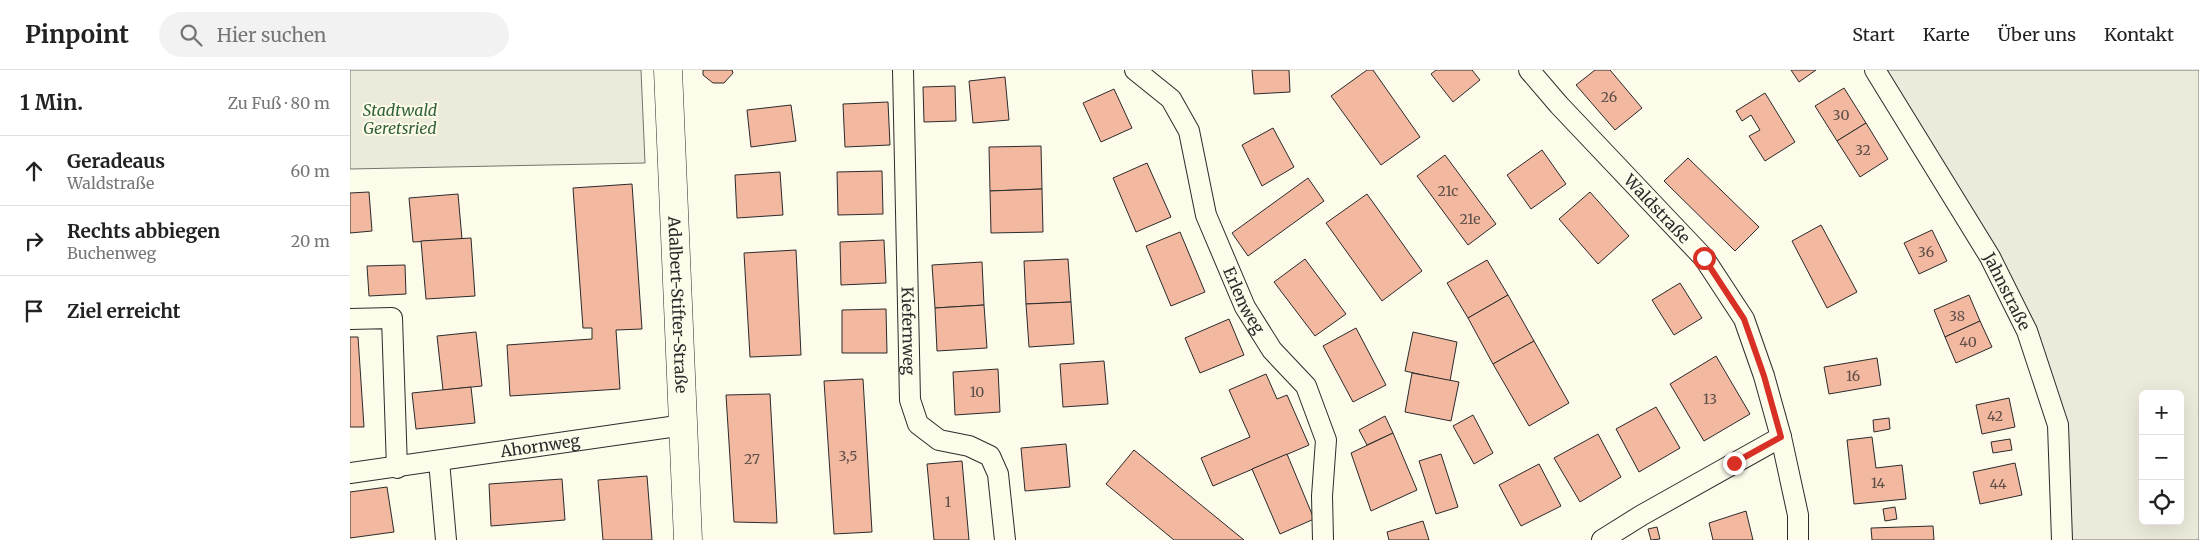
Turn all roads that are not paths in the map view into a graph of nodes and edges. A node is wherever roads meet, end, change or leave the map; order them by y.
1 (668, 70) edge
2 (903, 70) edge
3 (1135, 70) edge
4 (1529, 70) edge
5 (1874, 70) edge
6 (350, 319) edge
7 (684, 425) junction
8 (1781, 437) junction
9 (439, 462) junction
10 (397, 468) junction
11 (350, 473) edge
12 (446, 540) edge
13 (688, 540) edge
14 (1005, 540) edge
15 (1323, 540) edge
16 (1602, 540) edge
17 (1798, 540) edge
18 (2062, 540) edge

1 - 7 street, Adalbert-Stifter-Straße
2 - 14 street, Kiefernweg
3 - 15 street, Erlenweg
4 - 8 street, Waldstraße
5 - 18 street, Jahnstraße
6 - 10 street
7 - 9 street, Ahornweg
7 - 13 street, Adalbert-Stifter-Straße
8 - 16 street
8 - 17 street, Waldstraße
9 - 10 street, Ahornweg
9 - 12 street
10 - 11 street, Ahornweg

